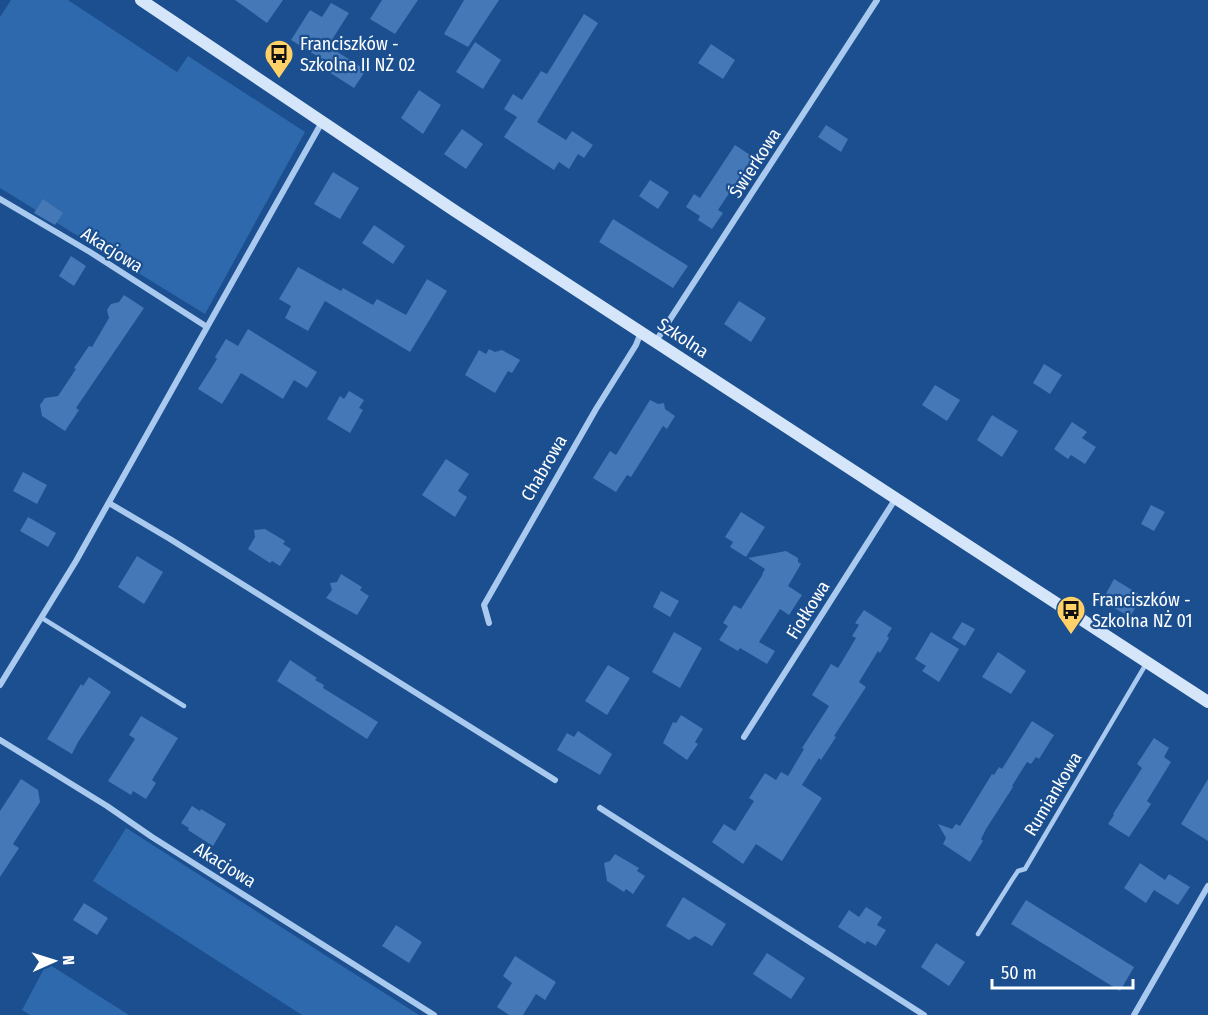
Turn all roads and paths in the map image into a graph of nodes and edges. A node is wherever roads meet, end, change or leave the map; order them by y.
1 (141, 0) edge
2 (877, 0) edge
3 (322, 121) junction
4 (0, 199) edge
5 (207, 327) junction
6 (641, 332) junction
7 (656, 341) junction
8 (896, 498) junction
9 (109, 503) junction
10 (42, 618) junction
11 (489, 622) dead end
12 (1147, 662) junction
13 (0, 685) edge
14 (1208, 702) edge
15 (184, 706) dead end
16 (744, 736) dead end
17 (0, 740) edge
18 (555, 780) dead end
19 (600, 808) dead end
20 (1208, 886) edge
21 (978, 934) dead end
22 (434, 1015) edge
23 (924, 1015) edge
24 (1134, 1015) edge

1 - 3 street, Szkolna
2 - 7 street, Świerkowa
3 - 5 street
3 - 6 street, Szkolna
4 - 5 street, Akacjowa
5 - 9 street
6 - 7 street, Szkolna
6 - 11 street, Chabrowa
7 - 8 street, Szkolna
8 - 12 street, Szkolna
8 - 16 street, Fiołkowa
9 - 10 street
9 - 18 street
10 - 13 street
10 - 15 lane
12 - 14 street, Szkolna
12 - 21 lane, Rumiankowa
17 - 22 street, Akacjowa
19 - 23 street
20 - 24 street

